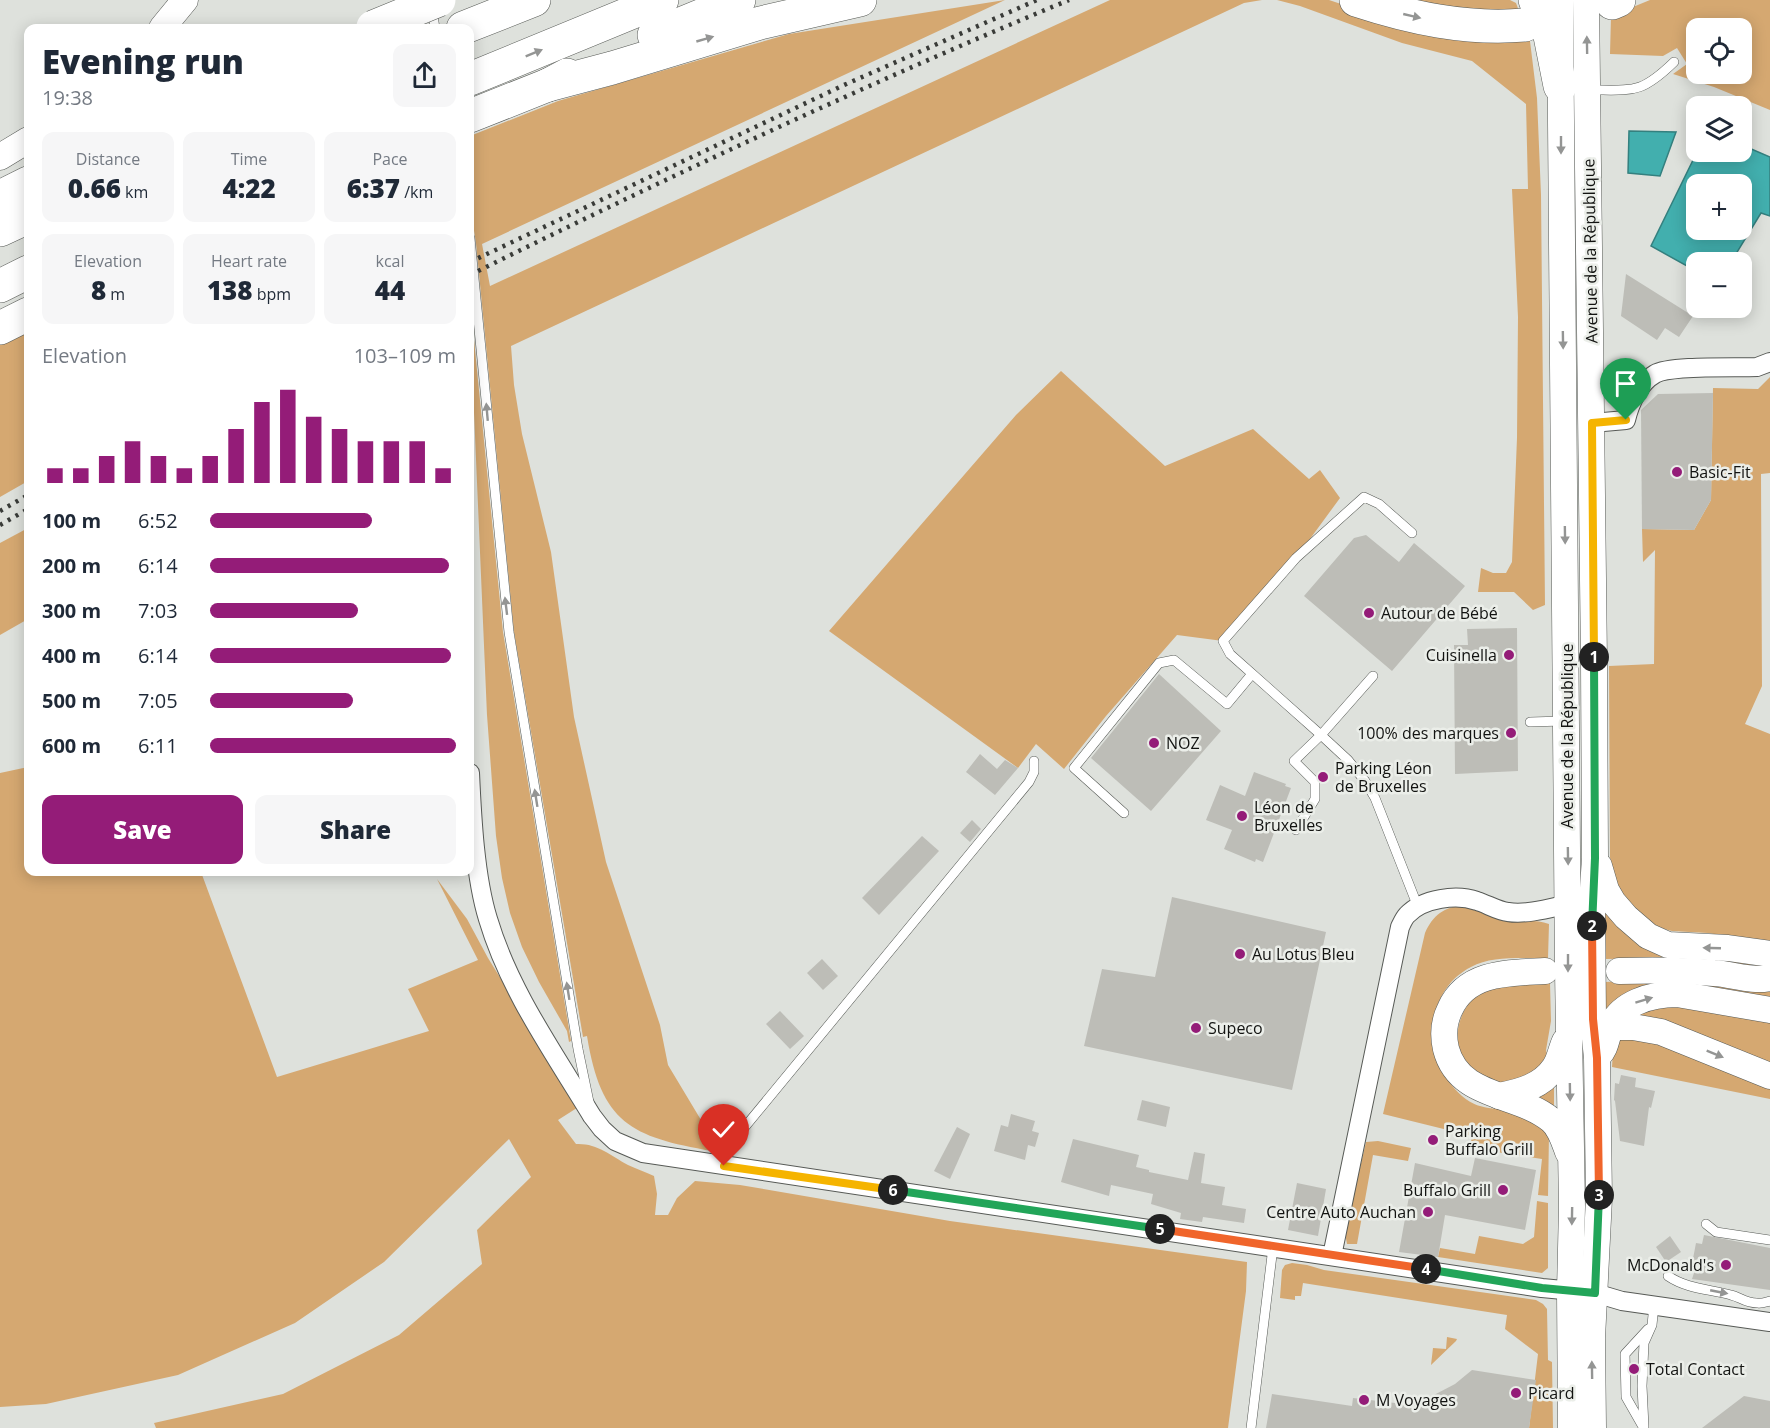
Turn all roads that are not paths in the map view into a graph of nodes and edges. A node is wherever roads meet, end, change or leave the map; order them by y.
1 (185, 0) edge
2 (406, 0) edge
3 (430, 0) edge
4 (439, 0) edge
5 (534, 0) edge
6 (662, 0) edge
7 (739, 0) edge
8 (860, 0) edge
9 (1356, 0) edge
10 (1560, 0) edge
11 (1606, 1) edge
12 (1529, 13) edge
13 (165, 24) edge
14 (381, 24) edge
15 (410, 24) edge
16 (434, 24) edge
17 (474, 24) edge
18 (1674, 62) dead end
19 (475, 77) edge
20 (548, 85) junction
21 (1574, 88) junction
22 (477, 113) edge
23 (24, 143) edge
24 (0, 157) edge
25 (24, 185) edge
26 (0, 197) edge
27 (24, 219) edge
28 (0, 230) edge
29 (24, 274) edge
30 (474, 278) edge
31 (0, 286) edge
32 (24, 316) edge
33 (0, 328) edge
34 (1770, 362) edge
35 (1592, 423) junction
36 (1412, 533) dead end
37 (1252, 674) junction
38 (1374, 676) dead end
39 (1566, 721) junction
40 (1530, 722) dead end
41 (1321, 735) junction
42 (1035, 761) dead end
43 (1124, 813) dead end
44 (474, 816) edge
45 (1296, 830) dead end
46 (1595, 858) junction
47 (1569, 904) junction
48 (1418, 907) junction
49 (1770, 954) edge
50 (1545, 971) dead end
51 (1619, 971) dead end
52 (1767, 981) edge
53 (1770, 1010) edge
54 (1610, 1027) junction
55 (1569, 1033) junction
56 (1597, 1058) junction
57 (1770, 1076) edge
58 (1499, 1096) junction
59 (592, 1116) junction
60 (1571, 1157) junction
61 (724, 1166) junction
62 (1706, 1224) dead end
63 (1770, 1240) edge
64 (1273, 1247) junction
65 (1332, 1256) junction
66 (1668, 1276) dead end
67 (1582, 1292) junction
68 (1770, 1300) edge
69 (1653, 1305) junction
70 (1770, 1322) edge
71 (1652, 1324) junction
72 (1644, 1427) edge
73 (1251, 1428) edge
74 (1571, 1428) edge
75 (1593, 1428) edge

1 - 13 main road
2 - 15 street
3 - 16 lane
4 - 14 highway, bridge
5 - 17 highway
19 -> 6 highway
7 - 20 highway
20 -> 8 highway
9 -> 12 highway
10 - 21 main road, Avenue de la République
21 -> 11 main road, Avenue de la République
12 - 21 highway
18 - 21 lane
20 - 22 highway
21 - 35 main road, Avenue de la République
21 -> 39 main road, Avenue de la République
23 - 24 main road
25 - 26 highway
27 - 28 highway
29 - 31 highway
59 -> 30 lane
32 - 33 highway
34 - 35 street
35 - 46 main road, Avenue de la République
36 - 37 lane
37 - 41 lane
37 - 43 lane
38 - 41 lane
39 - 40 lane
39 -> 47 main road, Avenue de la République
41 - 45 lane
41 - 48 lane
42 - 61 lane
44 - 59 street
49 -> 46 main road
46 - 56 main road, Avenue de la République
47 - 48 street
47 -> 55 main road, Avenue de la République
48 - 65 street
50 - 58 main road
51 - 52 main road
54 -> 53 main road
54 - 56 main road
54 -> 57 main road
55 - 58 main road
55 -> 60 main road, Avenue de la République
56 - 67 main road, Avenue de la République
58 - 60 main road
59 - 61 street
60 -> 67 main road, Avenue de la République
61 - 64 street
62 - 63 lane
64 - 65 street
64 - 73 lane
65 - 67 street
66 -> 68 lane
67 - 69 street
67 - 74 main road
75 -> 67 main road
69 - 70 street
69 - 71 lane
71 - 72 lane
71 - 72 lane

